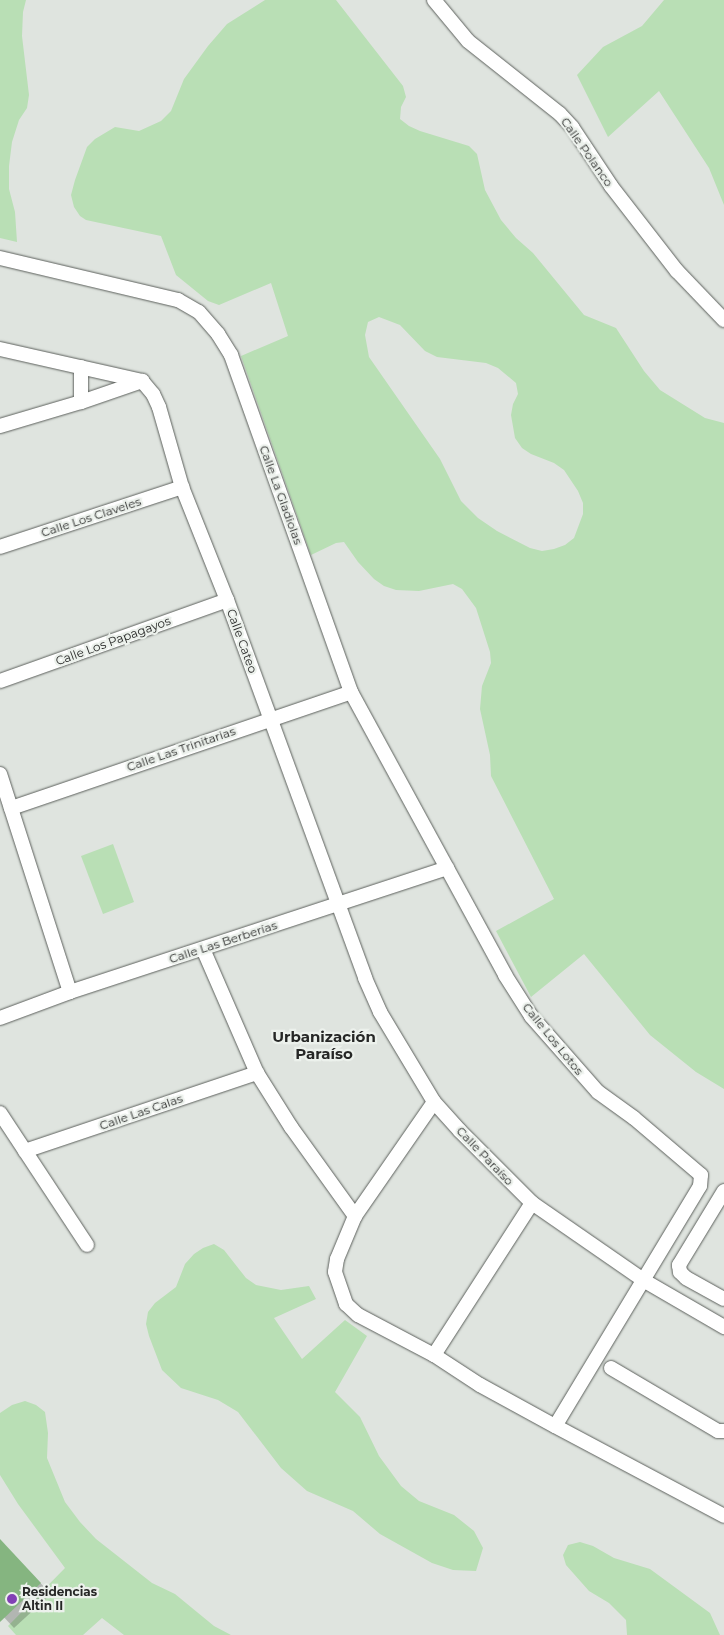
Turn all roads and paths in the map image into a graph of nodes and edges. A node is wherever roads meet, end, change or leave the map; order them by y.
1 (434, 0) edge
2 (0, 258) edge
3 (724, 320) edge
4 (0, 349) edge
5 (81, 367) junction
6 (142, 381) junction
7 (81, 402) junction
8 (0, 426) edge
9 (182, 487) junction
10 (0, 547) edge
11 (227, 600) junction
12 (0, 681) edge
13 (350, 692) junction
14 (270, 718) junction
15 (0, 774) edge
16 (11, 808) junction
17 (447, 868) junction
18 (337, 904) junction
19 (203, 949) junction
20 (70, 992) junction
21 (0, 1018) edge
22 (257, 1073) junction
23 (434, 1102) junction
24 (0, 1114) edge
25 (25, 1151) junction
26 (724, 1191) edge
27 (532, 1203) junction
28 (355, 1216) junction
29 (87, 1245) dead end
30 (643, 1280) junction
31 (724, 1299) edge
32 (724, 1327) edge
33 (434, 1355) junction
34 (611, 1368) dead end
35 (555, 1426) junction
36 (724, 1431) edge
37 (724, 1516) edge

1 - 3 street, Calle Polanco
2 - 13 street, Calle La Gladiolas
4 - 5 street
5 - 6 street
5 - 7 street
6 - 7 street
6 - 9 street, Calle Cateo
7 - 8 street
9 - 10 street, Calle Los Claveles
9 - 11 street, Calle Cateo
11 - 12 street, Calle Los Papagayos
11 - 14 street, Calle Cateo
13 - 14 street, Calle Las Trinitarias
13 - 17 street, Calle La Gladiolas
14 - 16 street, Calle Las Trinitarias
14 - 18 street, Calle Cateo
15 - 16 street
16 - 20 street
17 - 18 street, Calle Las Berberías
17 - 30 street, Calle Los Lotos
18 - 19 street, Calle Las Berberías
18 - 23 street, Calle Paraíso
19 - 20 street, Calle Las Berberías
19 - 22 street
20 - 21 street, Calle Las Berberías
22 - 25 street, Calle Las Calas
22 - 28 street
23 - 27 street, Calle Paraíso
23 - 28 street
24 - 25 street
25 - 29 street
26 - 31 street
27 - 30 street, Calle Paraíso
27 - 33 street
28 - 33 street
30 - 32 street, Calle Paraíso
30 - 35 street
33 - 35 street
34 - 36 street
35 - 37 street

